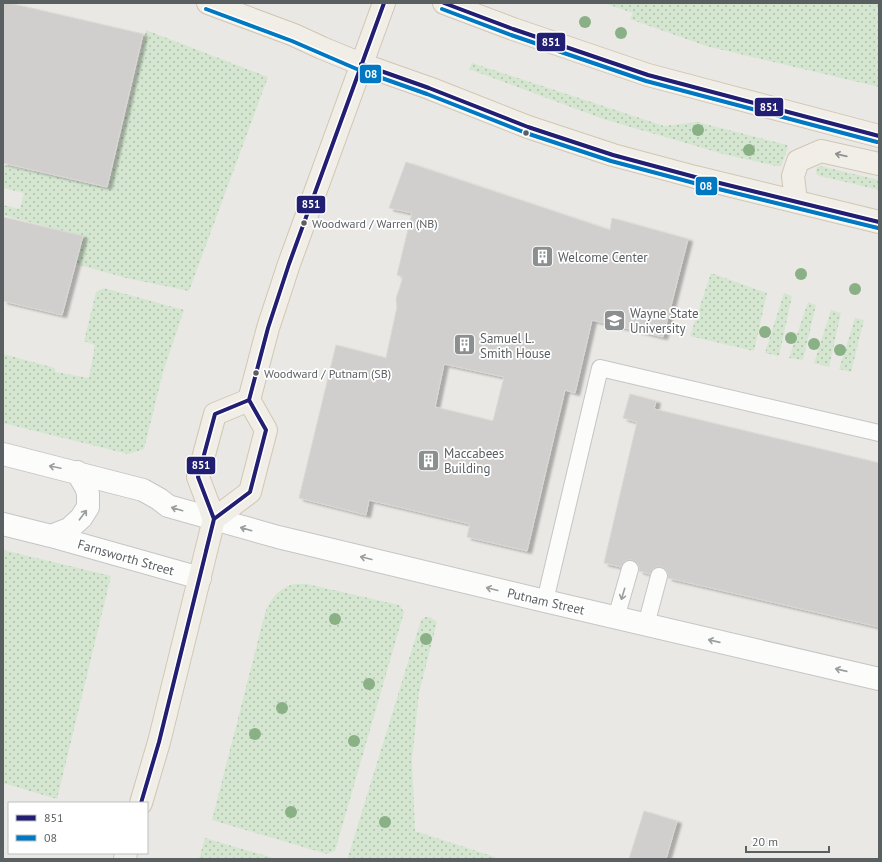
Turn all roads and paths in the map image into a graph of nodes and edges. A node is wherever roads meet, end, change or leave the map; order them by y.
1 (208, 3) edge
2 (384, 3) edge
3 (444, 3) edge
4 (361, 64) junction
5 (879, 136) edge
6 (879, 164) edge
7 (796, 201) junction
8 (879, 222) edge
9 (249, 400) junction
10 (879, 433) edge
11 (3, 454) edge
12 (77, 472) junction
13 (214, 519) junction
14 (3, 524) edge
15 (51, 536) junction
16 (630, 569) dead end
17 (659, 576) dead end
18 (200, 578) junction
19 (545, 601) junction
20 (616, 618) junction
21 (646, 625) junction
22 (879, 679) edge
23 (141, 802) edge

1 - 4 main road
2 - 4 main road
3 - 5 main road
4 - 7 main road
4 - 9 main road
6 -> 7 main road
7 - 8 main road
9 - 13 main road
9 - 13 main road
10 - 19 lane
12 -> 11 street
13 -> 12 street
15 -> 12 street, Farnsworth Street
13 - 18 main road
19 -> 13 street, Putnam Street
14 - 15 street, Farnsworth Street
15 - 18 street, Farnsworth Street
16 -> 20 lane
17 - 21 lane
18 - 23 main road
19 - 20 street, Putnam Street
20 - 21 street, Putnam Street
22 -> 21 street, Putnam Street

